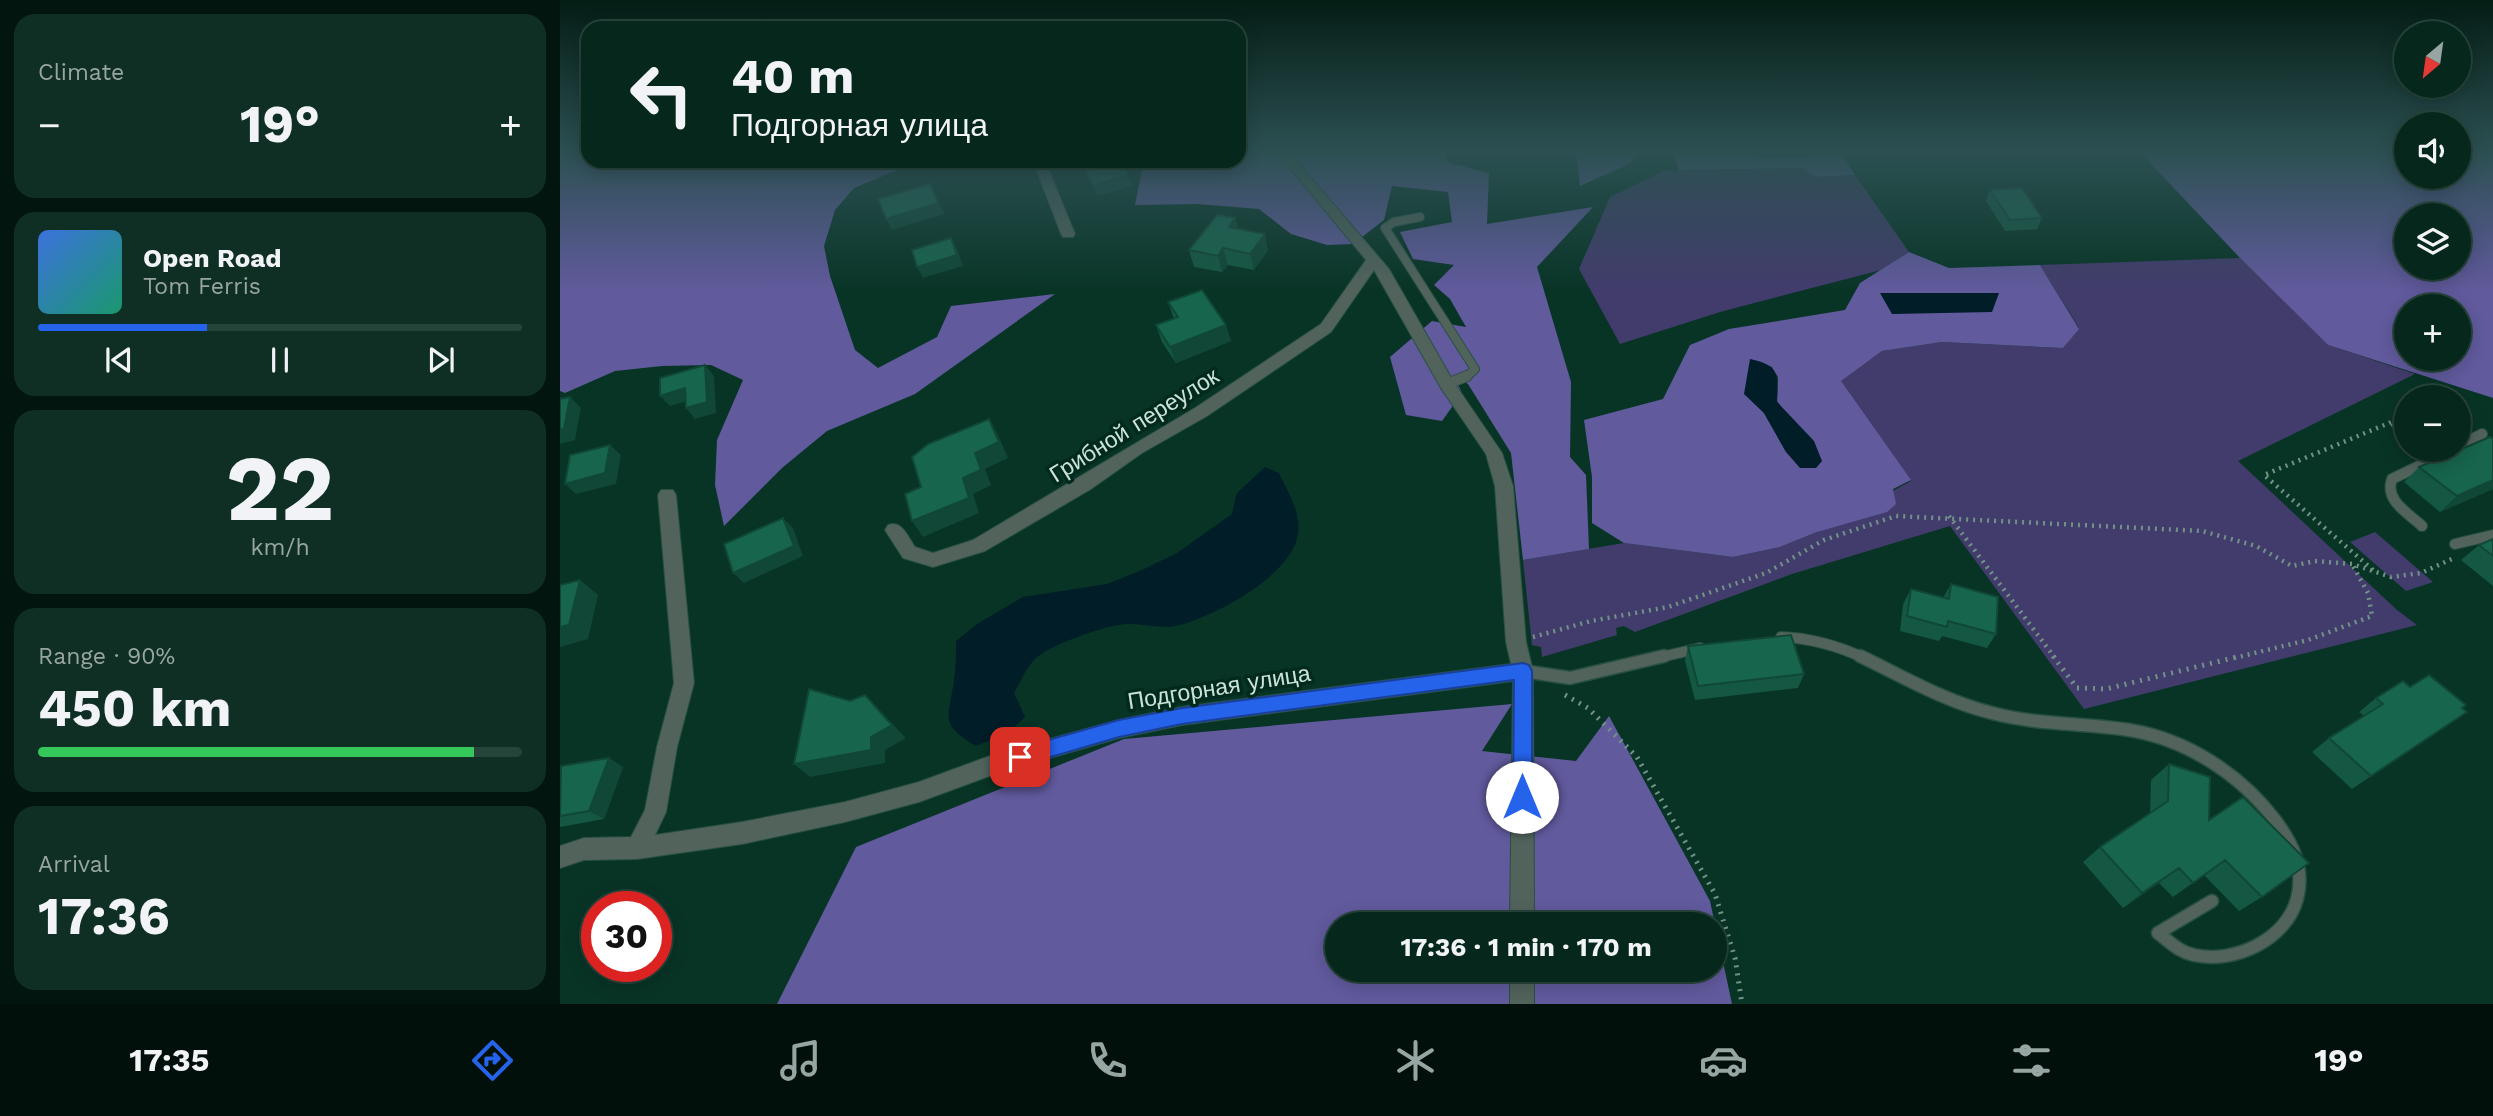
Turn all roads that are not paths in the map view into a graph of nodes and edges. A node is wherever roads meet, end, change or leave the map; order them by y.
1 (1054, 198) edge
2 (1322, 198) edge
3 (1420, 217) dead end
4 (1068, 234) dead end
5 (1374, 260) junction
6 (1447, 384) junction
7 (2482, 434) dead end
8 (2471, 440) edge
9 (2471, 446) edge
10 (2493, 451) edge
11 (2427, 462) edge
12 (667, 495) dead end
13 (2422, 526) dead end
14 (894, 530) dead end
15 (2493, 535) edge
16 (2455, 544) road end
17 (1774, 638) edge
18 (1709, 646) edge
19 (1523, 671) junction
20 (637, 848) junction
21 (560, 857) edge
22 (2211, 901) dead end
23 (1522, 912) edge
24 (1522, 982) edge
25 (1522, 1004) edge

1 - 4 street
2 - 5 street
3 - 6 lane
5 - 6 street
5 - 14 street, Грибной переулок
6 - 19 street
7 - 8 lane
9 - 10 lane
11 - 13 lane
12 - 20 street
15 - 16 lane
17 - 22 lane
18 - 19 lane
19 - 20 street, Подгорная улица
19 - 23 street
20 - 21 street, Подгорная улица
24 - 25 street

